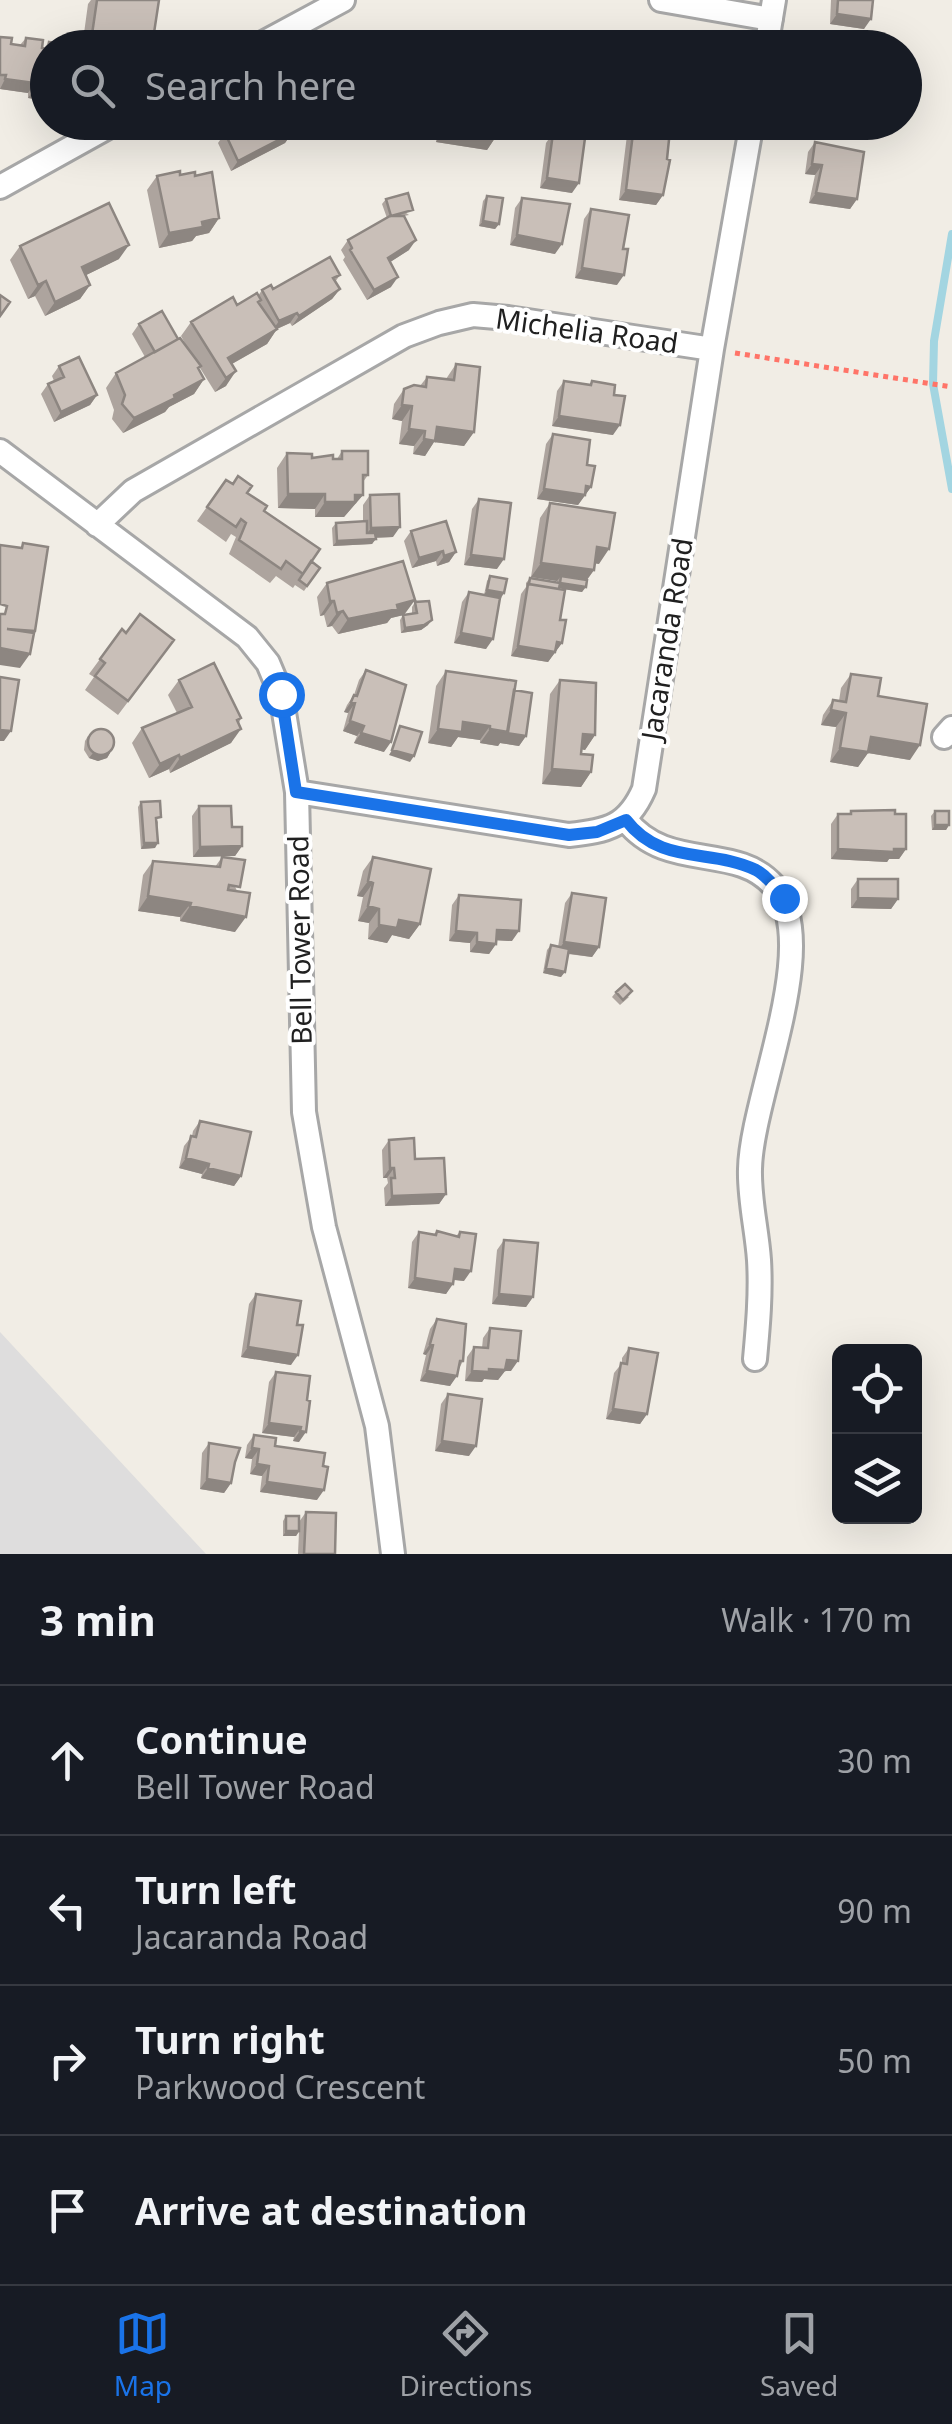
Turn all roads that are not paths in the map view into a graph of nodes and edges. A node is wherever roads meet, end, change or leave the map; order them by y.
1 (343, 0) edge
2 (660, 0) edge
3 (772, 9) edge
4 (287, 30) edge
5 (84, 140) edge
6 (749, 140) edge
7 (0, 186) edge
8 (712, 349) junction
9 (0, 451) edge
10 (97, 525) junction
11 (296, 792) junction
12 (626, 820) junction
13 (756, 1359) dead end
14 (393, 1554) edge

1 - 4 street
2 - 3 street
5 - 7 street
6 - 8 street, Jacaranda Road
8 - 10 street, Michelia Road
8 - 12 street, Jacaranda Road
9 - 10 street, Bell Tower Road
10 - 11 street, Bell Tower Road
11 - 12 street
11 - 14 street, Bell Tower Road
12 - 13 street

